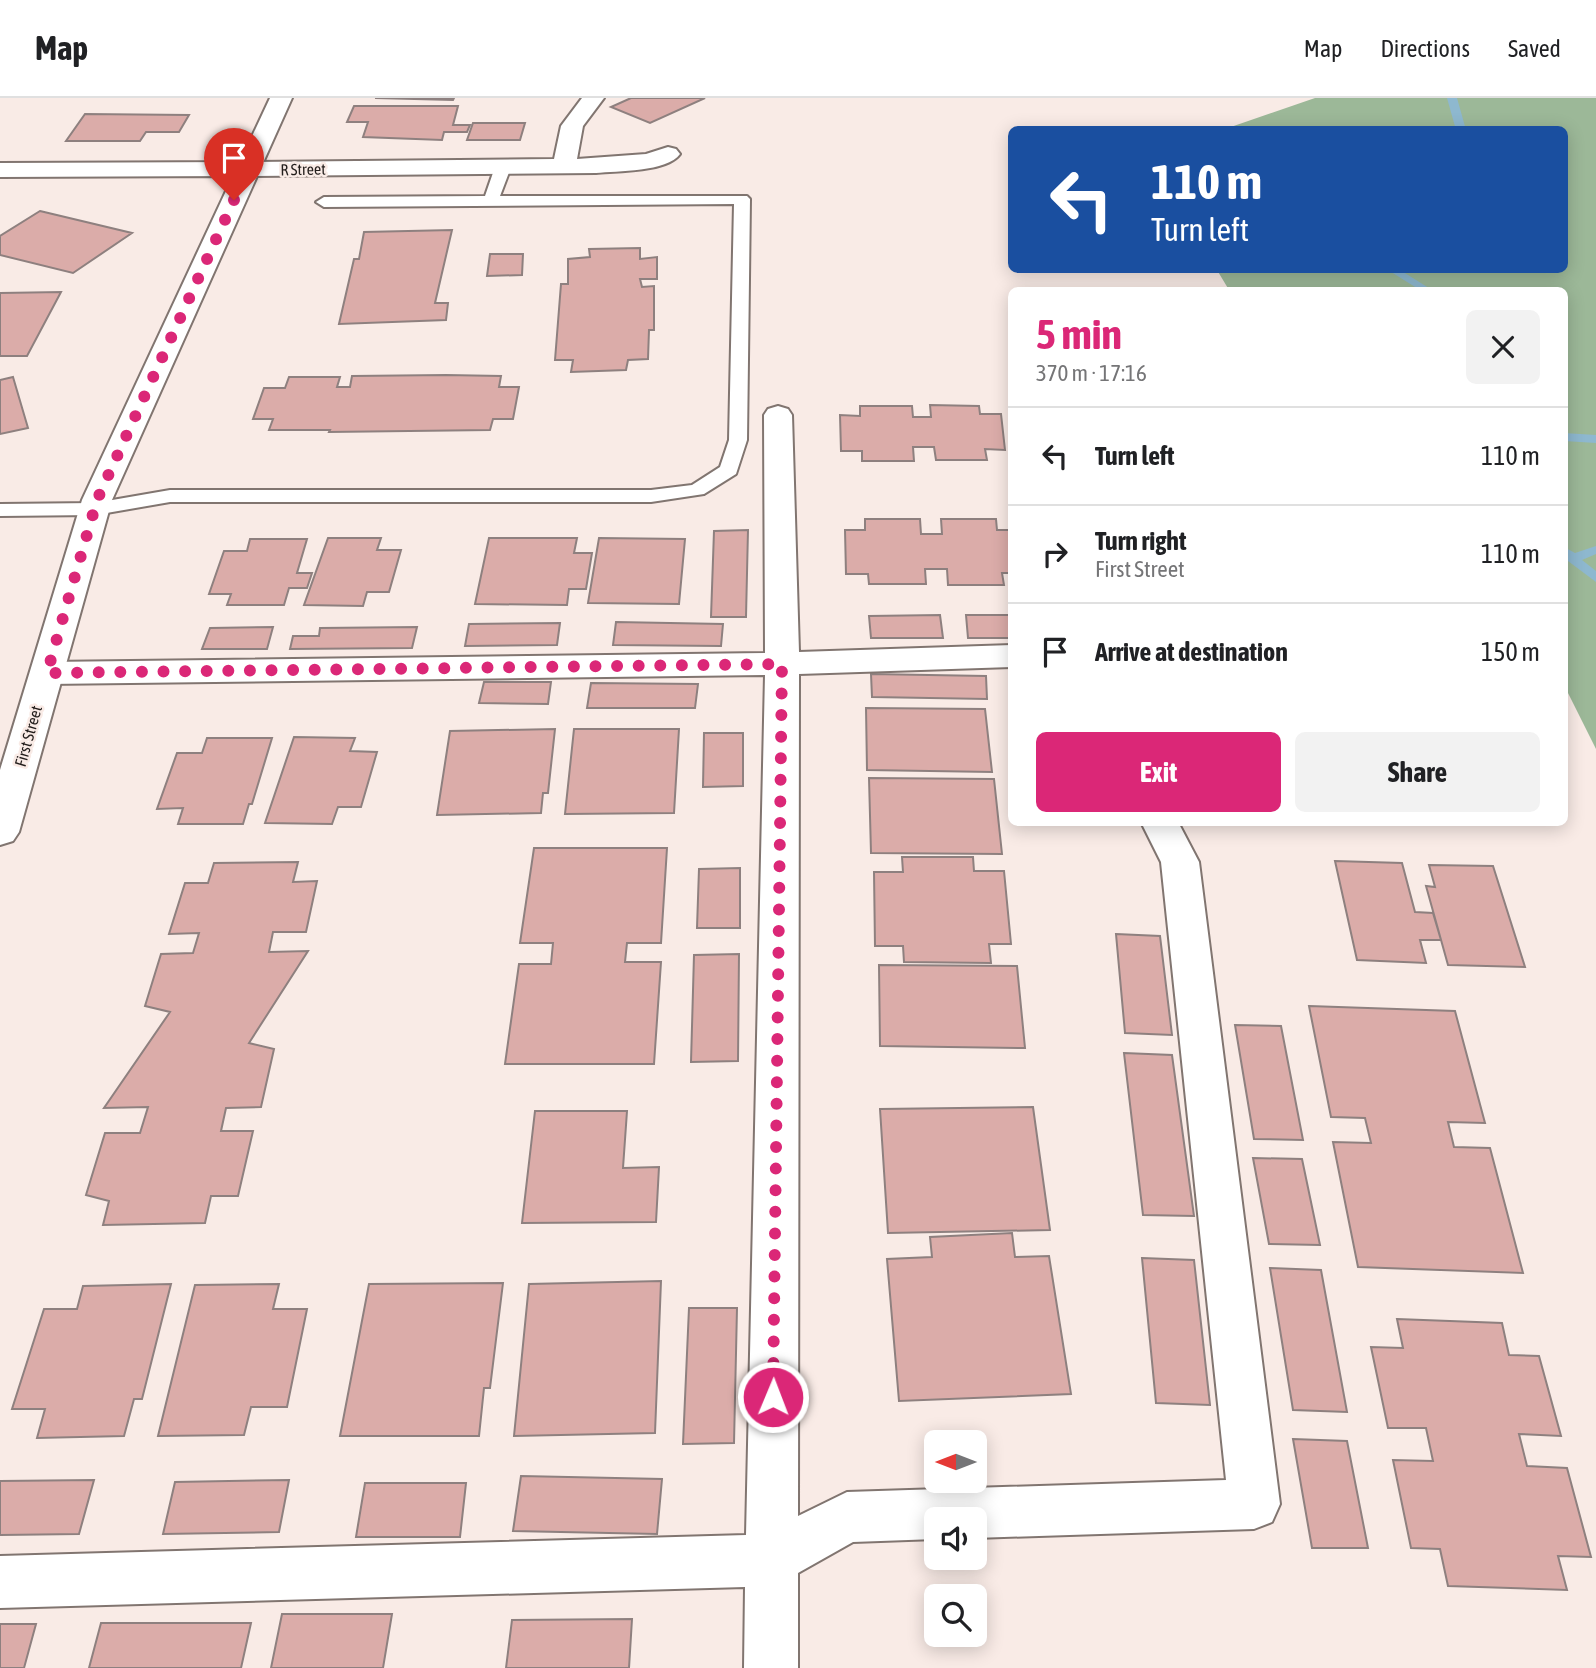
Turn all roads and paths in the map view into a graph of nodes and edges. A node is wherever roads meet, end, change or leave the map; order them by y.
1 (282, 98) edge
2 (593, 98) edge
3 (668, 154) dead end
4 (564, 166) junction
5 (503, 167) junction
6 (248, 169) junction
7 (0, 170) edge
8 (491, 201) junction
9 (324, 202) dead end
10 (778, 415) dead end
11 (95, 509) junction
12 (0, 510) edge
13 (1008, 656) edge
14 (782, 664) junction
15 (47, 673) junction
16 (7, 788) edge
17 (1160, 826) edge
18 (0, 832) edge
19 (771, 1560) junction
20 (0, 1582) edge
21 (771, 1668) edge

1 - 6 street, First Street
2 - 4 street
3 - 4 street, R Street
4 - 5 street, R Street
5 - 6 street, R Street
5 - 8 lane
6 - 7 street, R Street
6 - 11 street, First Street
8 - 9 lane
8 - 11 lane
10 - 14 street
11 - 12 lane
11 - 15 street, First Street
13 - 14 street
14 - 15 street
14 - 19 street
15 - 16 street, First Street
16 - 18 street, First Street
17 - 19 street
19 - 20 street
19 - 21 street

